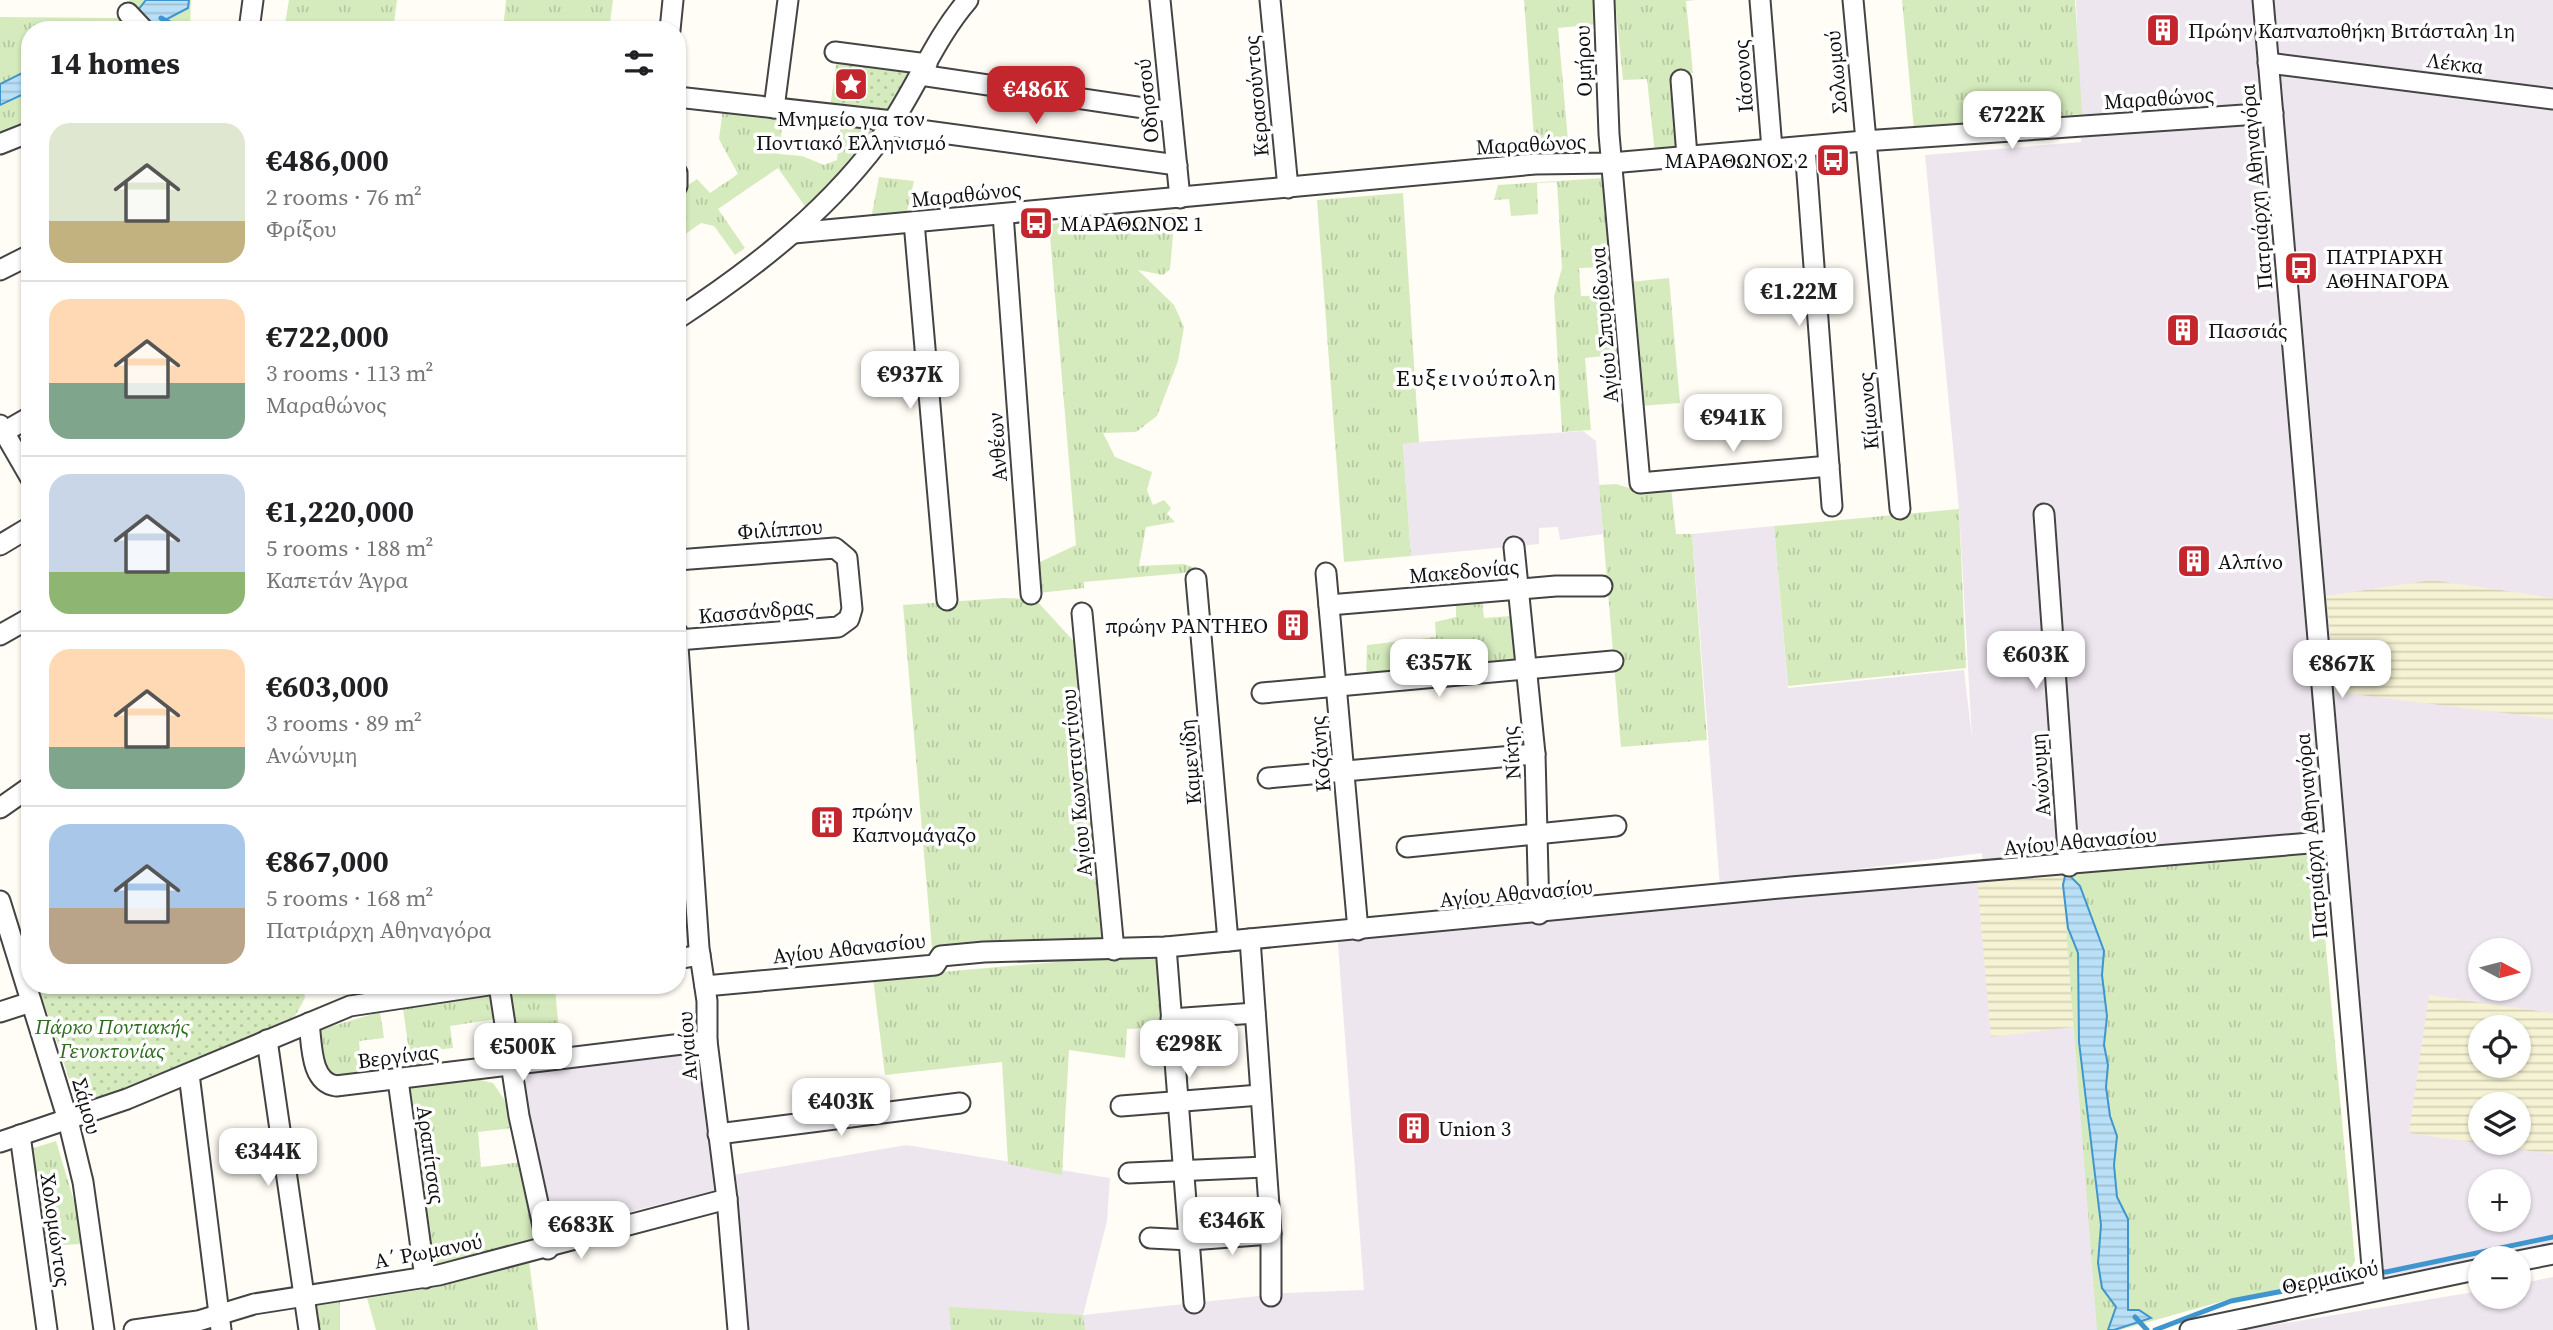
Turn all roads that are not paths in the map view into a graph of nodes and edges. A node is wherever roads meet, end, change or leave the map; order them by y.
1 (253, 0) edge
2 (673, 0) edge
3 (788, 0) edge
4 (968, 0) edge
5 (1160, 0) edge
6 (1270, 0) edge
7 (1604, 0) edge
8 (1760, 0) edge
9 (1853, 0) edge
10 (2263, 0) edge
11 (128, 13) dead end
12 (136, 21) edge
13 (250, 21) edge
14 (671, 21) edge
15 (835, 52) dead end
16 (2268, 63) junction
17 (923, 70) junction
18 (1681, 80) dead end
19 (686, 98) edge
20 (2553, 99) edge
21 (774, 108) junction
22 (1171, 112) junction
23 (2273, 113) junction
24 (891, 123) junction
25 (21, 136) edge
26 (1864, 141) junction
27 (0, 144) edge
28 (1805, 147) junction
29 (1772, 149) junction
30 (1687, 156) junction
31 (1611, 163) junction
32 (1177, 165) junction
33 (1288, 188) junction
34 (834, 196) junction
35 (1180, 198) junction
36 (1003, 214) junction
37 (914, 222) junction
38 (850, 229) junction
39 (794, 233) junction
40 (21, 260) edge
41 (0, 270) edge
42 (686, 312) edge
43 (21, 423) edge
44 (3, 435) edge
45 (21, 463) edge
46 (1829, 466) junction
47 (1832, 506) dead end
48 (1900, 509) dead end
49 (2044, 514) dead end
50 (21, 532) edge
51 (0, 545) edge
52 (1514, 547) dead end
53 (686, 559) edge
54 (1326, 573) dead end
55 (1196, 579) dead end
56 (1602, 586) dead end
57 (1517, 589) junction
58 (1031, 594) dead end
59 (947, 600) dead end
60 (1329, 605) junction
61 (1082, 612) dead end
62 (21, 623) edge
63 (838, 627) joint
64 (0, 635) edge
65 (686, 639) edge
66 (1613, 661) dead end
67 (1525, 670) junction
68 (1337, 688) junction
69 (1262, 694) dead end
70 (1535, 754) junction
71 (1344, 771) junction
72 (1268, 778) dead end
73 (686, 784) edge
74 (21, 793) edge
75 (0, 808) edge
76 (1616, 826) dead end
77 (1539, 834) junction
78 (2334, 841) junction
79 (1407, 847) dead end
80 (2069, 866) junction
81 (0, 901) edge
82 (1539, 914) junction
83 (1358, 930) junction
84 (1250, 939) junction
85 (1228, 941) junction
86 (1166, 947) junction
87 (21, 950) edge
88 (1114, 950) junction
89 (700, 955) junction
90 (686, 957) edge
91 (705, 986) junction
92 (30, 994) edge
93 (382, 994) edge
94 (500, 994) edge
95 (31, 1002) junction
96 (0, 1012) edge
97 (1255, 1013) junction
98 (1171, 1018) junction
99 (309, 1023) junction
100 (267, 1040) junction
101 (706, 1041) junction
102 (511, 1065) junction
103 (189, 1074) junction
104 (398, 1080) junction
105 (1261, 1095) junction
106 (1177, 1101) junction
107 (960, 1102) dead end
108 (1121, 1106) dead end
109 (68, 1120) junction
110 (718, 1133) junction
111 (20, 1135) junction
112 (0, 1142) edge
113 (1265, 1167) junction
114 (1182, 1171) junction
115 (1129, 1172) dead end
116 (727, 1199) junction
117 (1271, 1234) junction
118 (1150, 1238) dead end
119 (1189, 1240) junction
120 (548, 1249) junction
121 (2553, 1254) edge
122 (2531, 1258) edge
123 (2468, 1271) edge
124 (425, 1278) junction
125 (2374, 1290) junction
126 (303, 1295) junction
127 (1271, 1296) dead end
128 (1194, 1303) dead end
129 (220, 1321) edge
130 (47, 1330) edge
131 (104, 1330) edge
132 (134, 1330) edge
133 (309, 1330) edge
134 (738, 1330) edge
135 (2190, 1330) edge

1 - 13 street
2 - 14 street
3 - 21 street
4 - 17 street
5 - 22 street, Οδησσού
6 - 33 street, Κερασούντος
7 - 31 street, Ομήρου
8 - 29 street, Ιάσονος
9 - 26 street, Σολωμού
10 - 16 street, Πατριάρχη Αθηναγόρα
11 - 12 street
15 - 17 street
16 - 20 street, Λέκκα
16 - 23 street, Πατριάρχη Αθηναγόρα
17 - 22 street
17 - 24 street
18 - 30 street
19 - 21 street
21 - 24 street
22 - 32 street, Οδησσού
23 - 26 street, Μαραθώνος
23 - 78 street, Πατριάρχη Αθηναγόρα
24 - 32 street
24 - 34 street
25 - 27 street
26 - 28 street, Μαραθώνος
26 - 48 street, Κίμωνος
28 - 29 street, Μαραθώνος
28 - 46 street
29 - 30 street, Μαραθώνος
30 - 31 street, Μαραθώνος
31 - 33 street, Μαραθώνος
31 - 46 street, Αγίου Σπυρίδωνα
32 - 35 street, Οδησσού
33 - 35 street, Μαραθώνος
34 - 38 street
34 - 39 street
35 - 36 street, Μαραθώνος
36 - 37 street, Μαραθώνος
36 - 58 street, Ανθέων
37 - 38 street, Μαραθώνος
37 - 59 street
38 - 39 street, Μαραθώνος
39 - 42 street
40 - 41 street
43 - 44 street
44 - 45 street
46 - 47 street
49 - 80 street, Ανώνυμη
50 - 51 street
52 - 57 street, Νίκης
53 - 63 street, Φιλίππου
54 - 60 street, Κοζάνης
55 - 85 street, Καμενίδη
56 - 57 street, Μακεδονίας
57 - 60 street, Μακεδονίας
57 - 67 street, Νίκης
60 - 68 street, Κοζάνης
61 - 88 street, Αγίου Κωνσταντίνου
62 - 64 street
63 - 65 street, Κασσάνδρας
66 - 67 street
67 - 68 street
67 - 70 street, Νίκης
68 - 69 street
68 - 71 street, Κοζάνης
70 - 71 street
70 - 77 street, Νίκης
71 - 72 street
71 - 83 street, Κοζάνης
73 - 89 street, Αιγαίου
74 - 75 street
76 - 77 street
77 - 79 street
77 - 82 street, Νίκης
78 - 80 street, Αγίου Αθανασίου
78 - 125 street, Πατριάρχη Αθηναγόρα
80 - 82 street, Αγίου Αθανασίου
81 - 87 street, Σάμου
82 - 83 street, Αγίου Αθανασίου
83 - 84 street, Αγίου Αθανασίου
84 - 85 street, Αγίου Αθανασίου
84 - 97 street
85 - 86 street, Αγίου Αθανασίου
86 - 88 street, Αγίου Αθανασίου
86 - 98 street
88 - 91 street, Αγίου Αθανασίου
89 - 90 street
89 - 91 street, Αιγαίου
91 - 101 street, Αιγαίου
92 - 95 street, Σάμου
93 - 99 street
94 - 102 street
95 - 96 street
95 - 109 street, Σάμου
97 - 98 street
97 - 105 street
98 - 106 street
99 - 100 street
99 - 104 street, Βεργίνας
100 - 103 street
100 - 126 street
101 - 102 street, Βεργίνας
101 - 110 street, Αιγαίου
102 - 104 street, Βεργίνας
102 - 120 street
103 - 109 street
103 - 129 street
104 - 124 street, Αραπίτσας
105 - 106 street
105 - 113 street
106 - 108 street
106 - 114 street
107 - 110 street
109 - 111 street
109 - 131 street, Σάμου
110 - 116 street, Αιγαίου
111 - 112 street
111 - 130 street, Χολομώντος
113 - 114 street
113 - 117 street
114 - 115 street
114 - 119 street
116 - 120 street, Α΄ Ρωμανού
116 - 134 street, Αιγαίου
117 - 119 street
117 - 127 street
118 - 119 street
119 - 128 street
120 - 124 street, Α΄ Ρωμανού
121 - 122 street
123 - 125 street, Θερμαϊκού
124 - 126 street, Α΄ Ρωμανού
125 - 135 street, Θερμαϊκού
126 - 129 street, Α΄ Ρωμανού
126 - 133 street
129 - 132 street, Α΄ Ρωμανού

